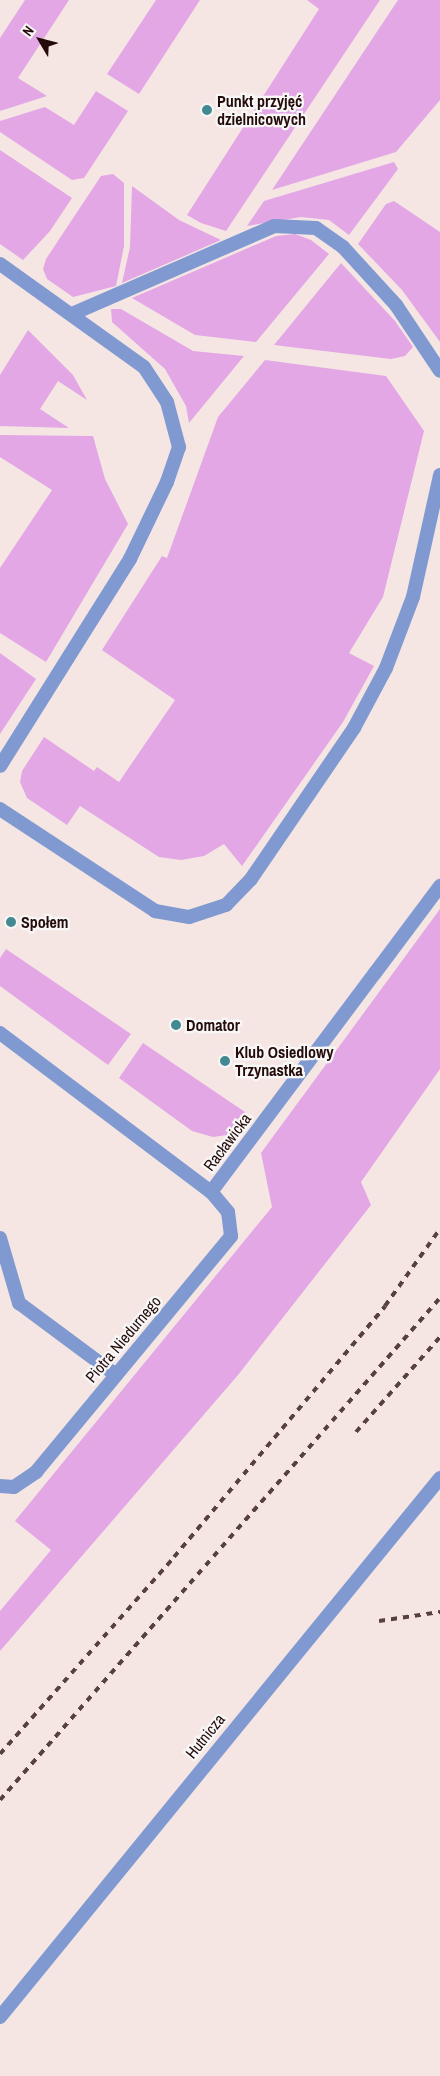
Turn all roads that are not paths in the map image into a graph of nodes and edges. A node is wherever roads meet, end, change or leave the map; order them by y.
1 (0, 264) edge
2 (72, 314) junction
3 (440, 371) edge
4 (440, 475) edge
5 (0, 766) edge
6 (0, 809) edge
7 (440, 886) edge
8 (0, 1033) edge
9 (211, 1192) junction
10 (0, 1238) edge
11 (116, 1375) junction
12 (440, 1478) edge
13 (0, 1486) edge
14 (0, 2017) edge

1 - 2 street
2 - 3 street
2 - 5 street
4 - 6 street
7 - 9 street, Racławicka
8 - 9 street, Racławicka
9 - 11 street, Piotra Niedurnego
10 - 11 street
11 - 13 street, Piotra Niedurnego
12 - 14 street, Hutnicza

